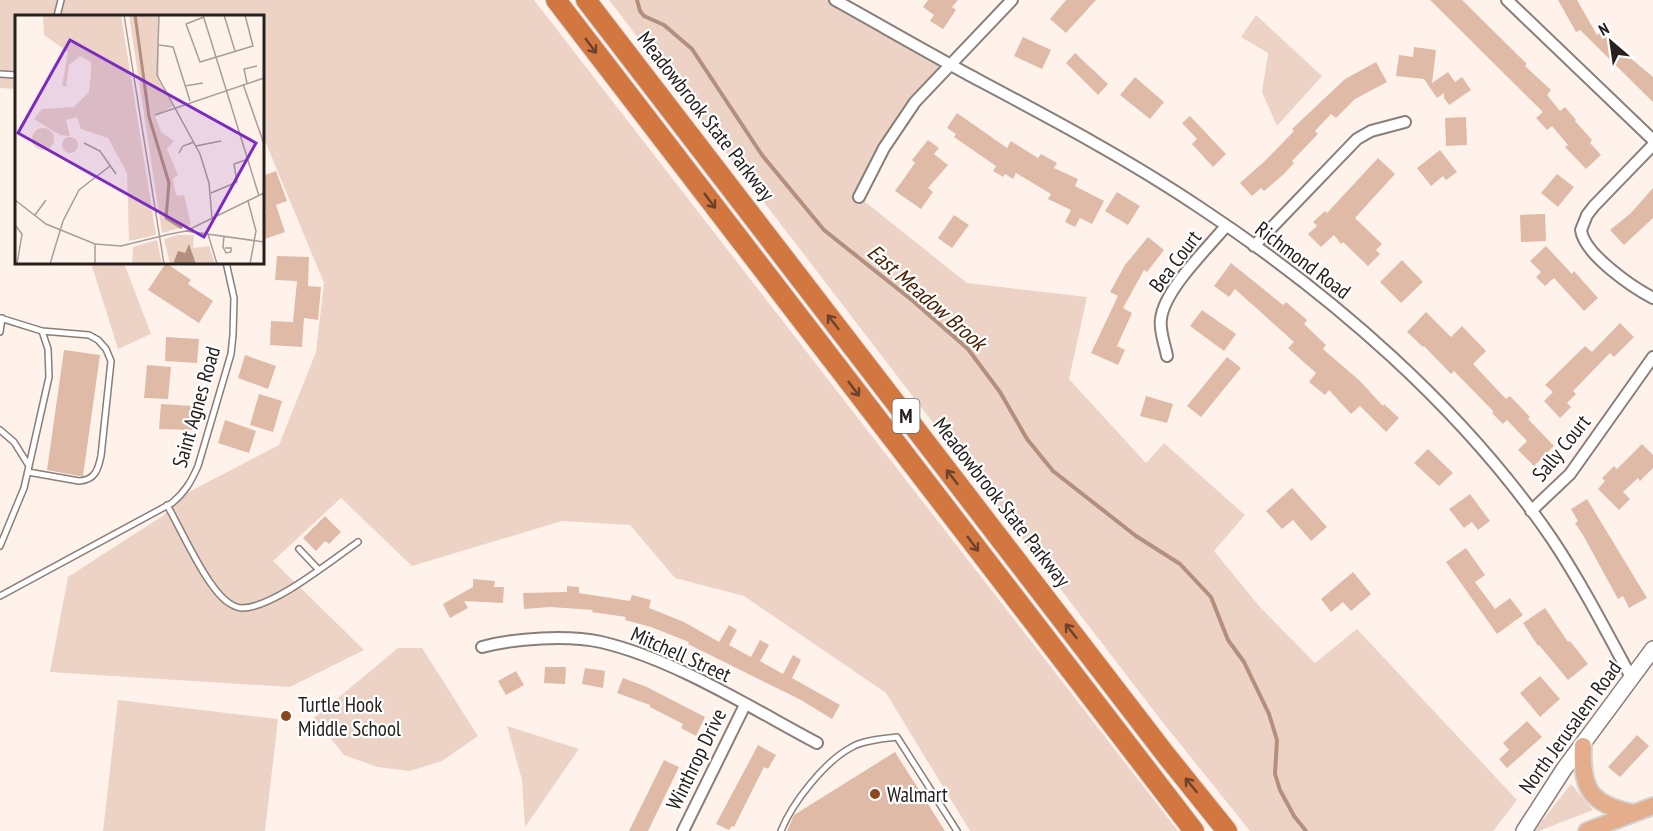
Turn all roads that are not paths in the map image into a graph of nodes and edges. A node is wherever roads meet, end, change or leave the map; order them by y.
1 (61, 0) edge
2 (556, 0) edge
3 (586, 0) edge
4 (835, 0) edge
5 (1012, 0) edge
6 (1507, 0) edge
7 (57, 15) edge
8 (950, 65) junction
9 (0, 74) edge
10 (15, 75) edge
11 (1405, 122) dead end
12 (1653, 140) edge
13 (1653, 145) edge
14 (859, 197) dead end
15 (1226, 226) junction
16 (1254, 246) junction
17 (226, 264) edge
18 (1653, 298) edge
19 (1, 318) edge
20 (42, 331) junction
21 (0, 332) edge
22 (1167, 356) dead end
23 (1653, 357) edge
24 (0, 430) edge
25 (28, 469) junction
26 (167, 505) junction
27 (1531, 512) junction
28 (358, 542) dead end
29 (0, 546) edge
30 (299, 549) dead end
31 (318, 569) junction
32 (0, 596) edge
33 (482, 647) dead end
34 (1653, 649) edge
35 (1632, 679) junction
36 (745, 705) junction
37 (817, 743) dead end
38 (1583, 746) junction
39 (1653, 806) edge
40 (1633, 813) junction
41 (683, 831) edge
42 (781, 831) edge
43 (957, 831) edge
44 (1194, 831) edge
45 (1227, 831) edge
46 (1524, 831) edge
47 (1587, 831) edge

1 - 7 lane
2 -> 44 highway, M
45 -> 3 highway, Meadowbrook State Parkway / M
4 - 8 street, Richmond Road
5 - 8 street
6 - 12 street
8 - 14 street
8 - 15 street, Richmond Road
9 - 10 lane
11 - 16 street
13 - 18 street
15 - 16 street, Richmond Road
15 - 22 street, Bea Court
16 - 27 street, Richmond Road
17 - 26 lane, Saint Agnes Road
19 - 20 lane
19 - 21 lane
20 - 25 lane
20 - 25 lane
23 - 27 street, Sally Court
24 - 25 lane
25 - 29 lane
26 - 31 lane
26 - 32 lane, Saint Agnes Road
27 - 35 street, Richmond Road
28 - 31 lane
30 - 31 lane
33 - 36 street, Mitchell Street
34 - 35 main road, North Jerusalem Road
35 - 38 main road, North Jerusalem Road
36 - 37 street, Mitchell Street
36 - 41 street, Winthrop Drive
38 - 40 main road
38 - 46 main road, North Jerusalem Road
39 - 40 main road
40 - 47 main road
42 - 43 lane

